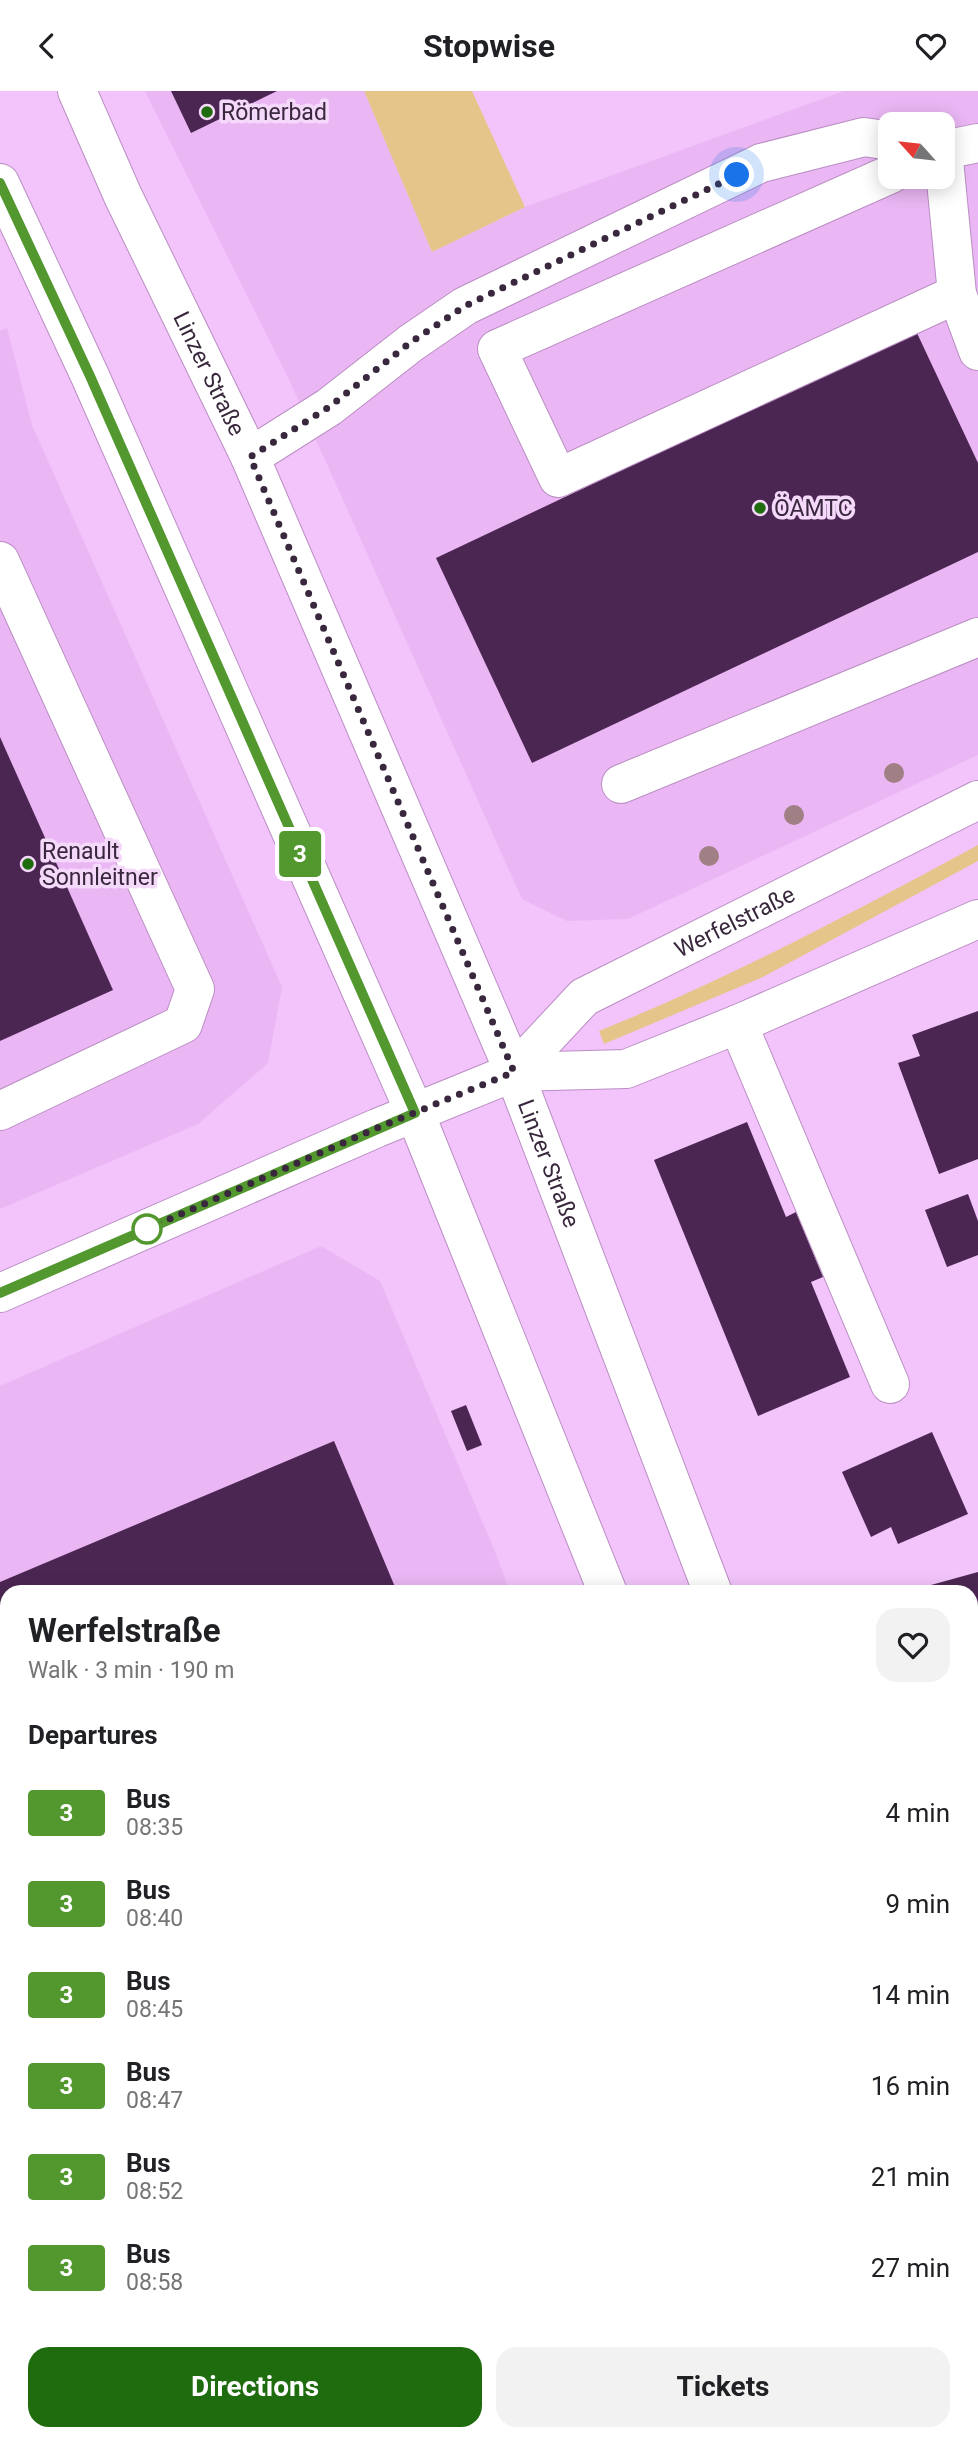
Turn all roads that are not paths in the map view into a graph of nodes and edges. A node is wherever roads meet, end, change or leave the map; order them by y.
1 (77, 91) edge
2 (878, 139) edge
3 (978, 143) edge
4 (956, 148) edge
5 (878, 180) edge
6 (0, 183) edge
7 (948, 189) edge
8 (957, 294) junction
9 (978, 351) edge
10 (250, 457) junction
11 (0, 561) edge
12 (978, 637) edge
13 (621, 784) dead end
14 (978, 800) edge
15 (978, 919) edge
16 (738, 1024) junction
17 (514, 1072) junction
18 (0, 1111) edge
19 (415, 1113) junction
20 (0, 1293) edge
21 (890, 1384) dead end
22 (605, 1585) edge
23 (710, 1585) edge

1 - 10 main road, Linzer Straße
2 - 10 main road
3 - 4 main road
5 - 8 main road
6 - 19 main road
7 - 8 main road
8 - 9 main road
10 - 17 main road, Linzer Straße
11 - 18 main road
12 - 13 main road
14 - 17 main road, Werfelstraße
15 - 16 main road, Werfelstraße
16 - 17 main road, Werfelstraße
16 - 21 main road
17 - 19 main road, Werfelstraße
17 - 23 main road, Linzer Straße
19 - 20 main road, Werfelstraße
19 - 22 main road

